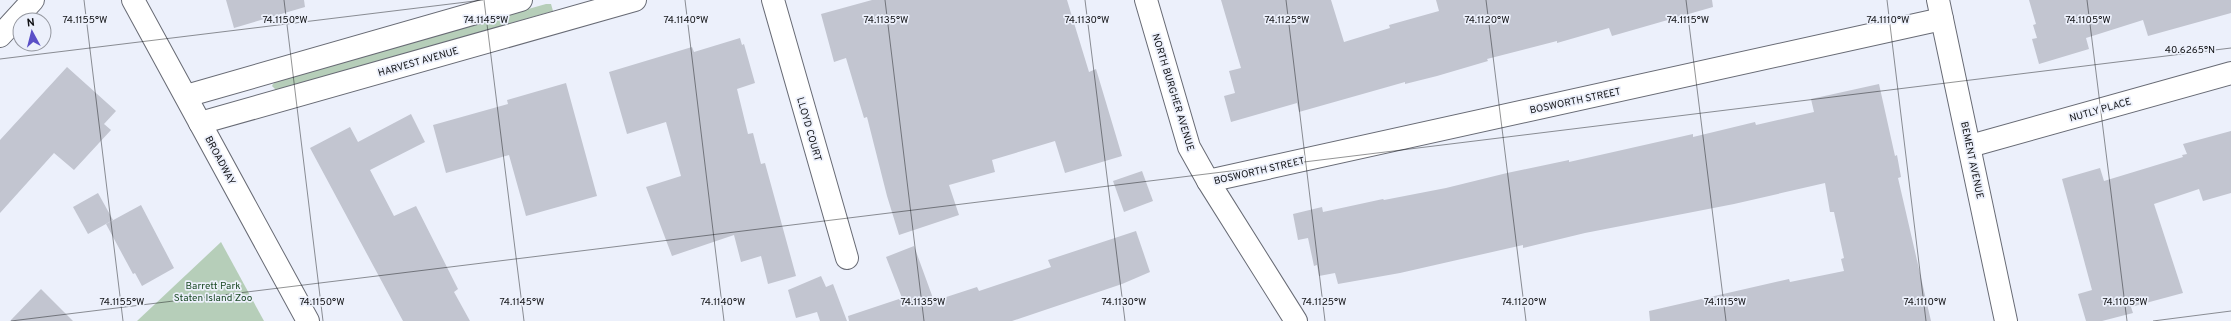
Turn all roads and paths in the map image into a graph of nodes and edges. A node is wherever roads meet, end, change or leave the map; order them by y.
1 (33, 0) edge
2 (134, 0) edge
3 (521, 0) edge
4 (635, 0) edge
5 (773, 0) edge
6 (1146, 0) edge
7 (1940, 9) edge
8 (0, 36) edge
9 (2231, 73) edge
10 (186, 96) junction
11 (200, 123) junction
12 (1970, 146) junction
13 (1208, 181) junction
14 (847, 258) dead end
15 (308, 321) edge
16 (1296, 321) edge
17 (2006, 321) edge

1 - 8 street
2 - 10 street, BROADWAY
3 - 10 street
4 - 11 street, HARVEST AVENUE
5 - 14 street, LLOYD COURT
6 - 13 street, NORTH BURGHER AVENUE
7 - 12 street, BEMENT AVENUE
7 - 13 street, BOSWORTH STREET
9 - 12 street, NUTLY PLACE
10 - 11 street, BROADWAY
11 - 15 street, BROADWAY
12 - 17 street, BEMENT AVENUE
13 - 16 street, NORTH BURGHER AVENUE

